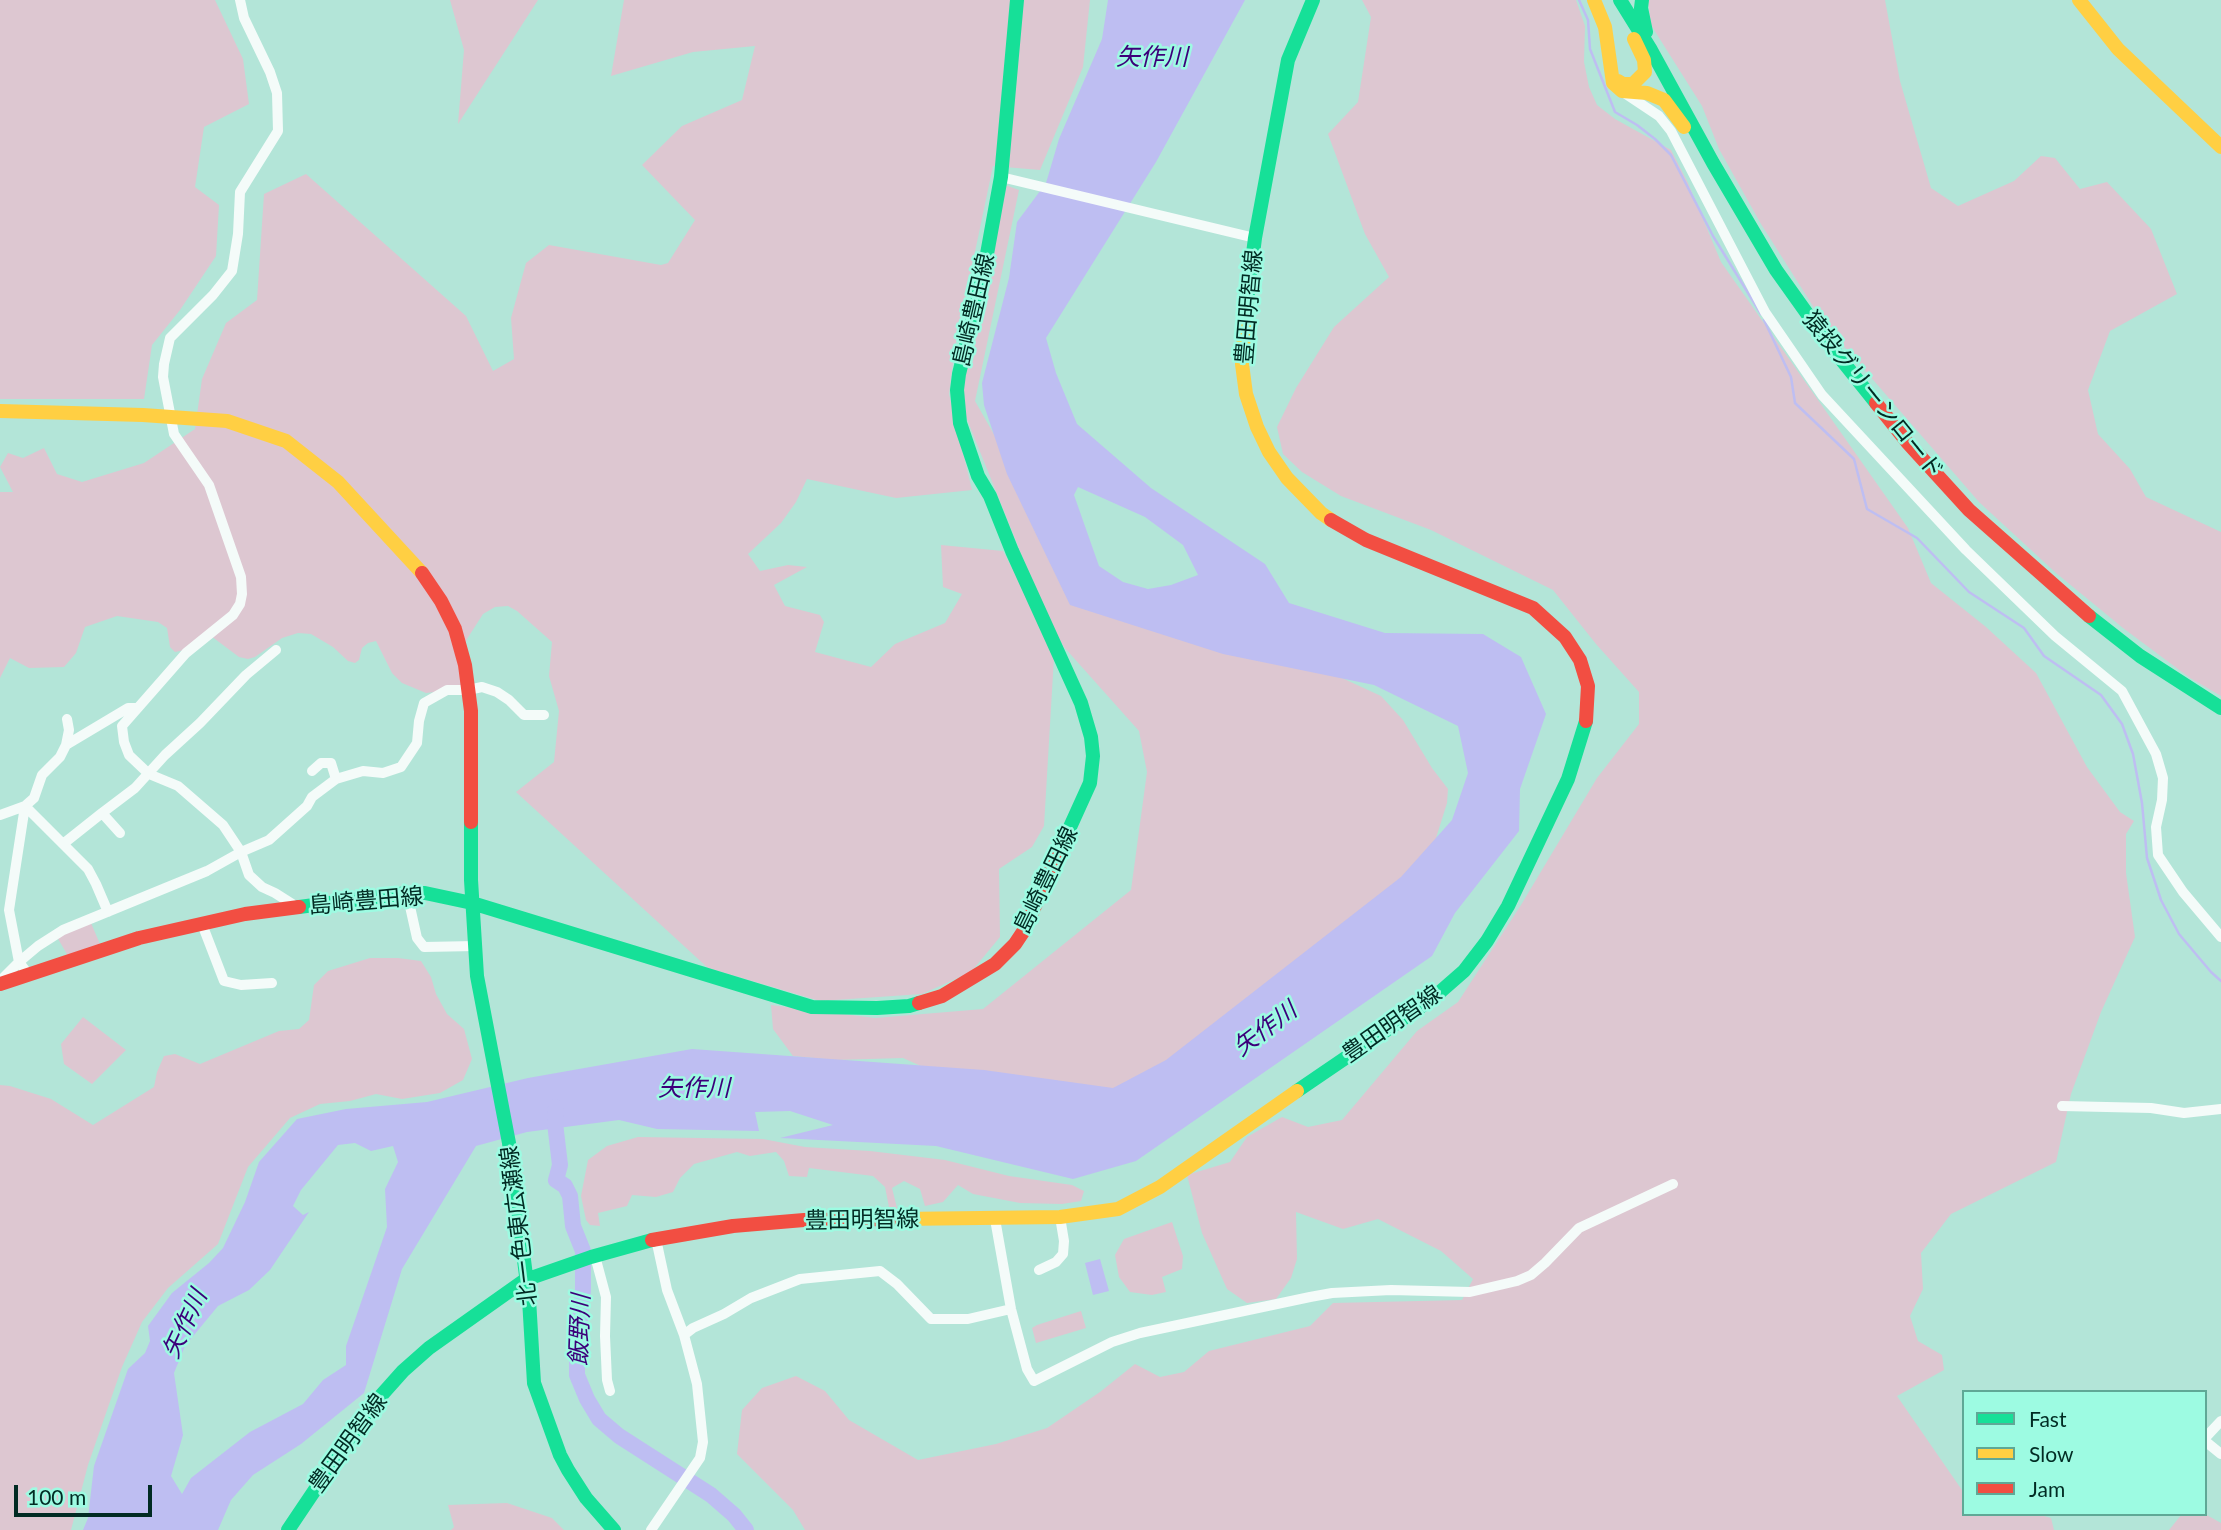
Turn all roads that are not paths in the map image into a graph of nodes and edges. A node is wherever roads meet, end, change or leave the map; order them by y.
1 (240, 0) edge
2 (1017, 0) edge
3 (1313, 0) edge
4 (1594, 0) edge
5 (1613, 0) edge
6 (1620, 0) edge
7 (1642, 0) edge
8 (2080, 0) edge
9 (1651, 50) junction
10 (1610, 64) junction
11 (1622, 91) junction
12 (2221, 147) edge
13 (1007, 178) junction
14 (1255, 239) junction
15 (1776, 270) junction
16 (0, 411) edge
17 (169, 418) junction
18 (276, 650) dead end
19 (468, 690) junction
20 (137, 708) junction
21 (2221, 708) edge
22 (544, 715) dead end
23 (67, 719) dead end
24 (66, 744) junction
25 (312, 771) dead end
26 (149, 774) junction
27 (336, 779) junction
28 (25, 806) junction
29 (102, 813) junction
30 (0, 815) edge
31 (120, 833) dead end
32 (63, 844) junction
33 (241, 852) junction
34 (407, 893) junction
35 (472, 903) junction
36 (297, 907) junction
37 (108, 912) junction
38 (202, 924) junction
39 (2221, 937) edge
40 (475, 946) junction
41 (23, 968) junction
42 (0, 983) edge
43 (272, 983) dead end
44 (2062, 1106) dead end
45 (2221, 1109) edge
46 (1673, 1184) dead end
47 (1060, 1217) junction
48 (995, 1219) junction
49 (656, 1239) junction
50 (593, 1256) junction
51 (1039, 1270) dead end
52 (525, 1280) junction
53 (1011, 1309) junction
54 (684, 1335) junction
55 (610, 1391) dead end
56 (2221, 1421) edge
57 (2207, 1438) edge
58 (2207, 1442) edge
59 (2221, 1454) edge
60 (288, 1530) edge
61 (614, 1530) edge
62 (651, 1530) edge

1 - 17 street
2 - 13 main road, 島崎豊田線
3 - 14 main road, 豊田明智線
4 - 10 main road
5 - 10 main road
6 - 9 main road, 猿投グリーンロード
7 - 9 main road
8 - 12 main road
9 - 15 main road, 猿投グリーンロード
10 - 11 main road
11 - 15 main road
11 - 39 street
13 - 14 street
13 - 35 main road, 島崎豊田線
14 - 47 main road, 豊田明智線
15 - 21 main road, 猿投グリーンロード
16 - 17 main road, 北一色東広瀬線
17 - 19 main road, 北一色東広瀬線
17 - 20 street
18 - 26 street
19 - 22 street
19 - 27 street
19 - 35 main road, 北一色東広瀬線
20 - 24 street
20 - 26 street
23 - 24 street
24 - 28 street
25 - 27 street
26 - 29 street
26 - 33 street
27 - 33 street
28 - 30 street
28 - 32 street
28 - 41 street
29 - 31 street
29 - 32 street
32 - 37 street
33 - 36 street
33 - 37 street
34 - 35 main road, 島崎豊田線
34 - 36 main road, 島崎豊田線
34 - 40 street
35 - 40 main road, 北一色東広瀬線
36 - 38 main road, 島崎豊田線
37 - 41 street
38 - 41 main road, 島崎豊田線
38 - 43 street
40 - 52 main road, 北一色東広瀬線
41 - 42 main road, 島崎豊田線
44 - 45 street
46 - 53 street
47 - 48 main road, 豊田明智線
47 - 51 street
48 - 49 main road, 豊田明智線
48 - 53 street
49 - 50 main road, 豊田明智線
49 - 54 street
50 - 52 main road, 豊田明智線
50 - 55 street
52 - 60 main road, 豊田明智線
52 - 61 main road, 北一色東広瀬線
53 - 54 street
54 - 62 street
56 - 57 street
58 - 59 street

